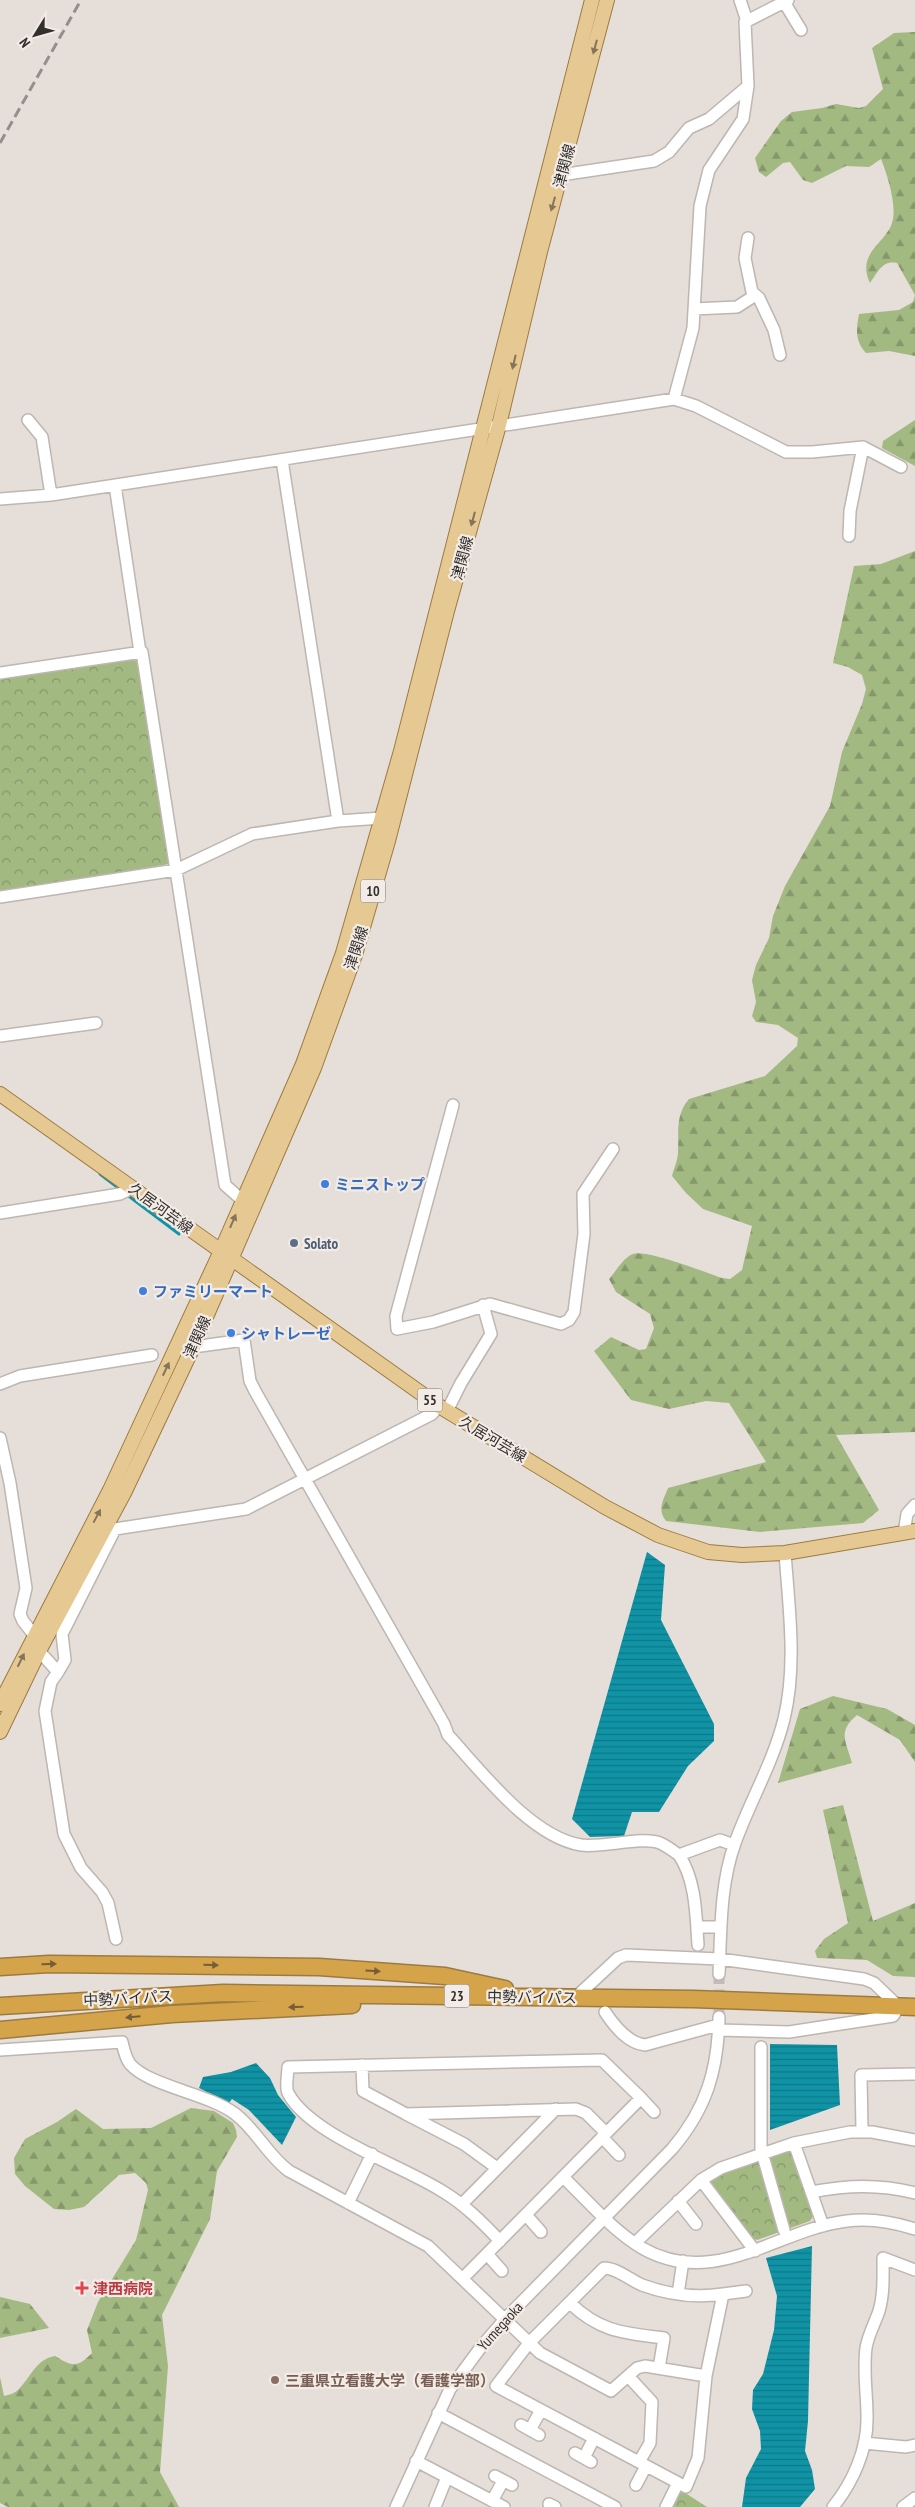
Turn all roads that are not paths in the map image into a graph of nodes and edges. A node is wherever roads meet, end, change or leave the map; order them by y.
1 (592, 0) edge
2 (607, 0) edge
3 (740, 0) edge
4 (786, 1) edge
5 (747, 21) junction
6 (801, 30) dead end
7 (748, 86) junction
8 (555, 176) junction
9 (748, 238) dead end
10 (754, 296) junction
11 (694, 309) junction
12 (780, 355) dead end
13 (674, 399) junction
14 (28, 420) dead end
15 (499, 425) junction
16 (484, 427) junction
17 (863, 447) junction
18 (282, 460) junction
19 (901, 467) dead end
20 (115, 485) junction
21 (50, 495) junction
22 (0, 499) edge
23 (849, 536) dead end
24 (140, 652) junction
25 (0, 673) edge
26 (382, 818) junction
27 (338, 821) junction
28 (176, 870) junction
29 (0, 896) edge
30 (96, 1023) dead end
31 (0, 1036) edge
32 (0, 1094) edge
33 (453, 1106) dead end
34 (613, 1149) dead end
35 (126, 1191) junction
36 (242, 1200) junction
37 (0, 1213) edge
38 (226, 1254) junction
39 (483, 1305) junction
40 (193, 1347) junction
41 (152, 1355) dead end
42 (0, 1384) edge
43 (443, 1409) junction
44 (0, 1438) edge
45 (304, 1478) junction
46 (915, 1506) edge
47 (909, 1532) edge
48 (785, 1553) junction
49 (34, 1635) junction
50 (39, 1651) junction
51 (58, 1672) junction
52 (0, 1704) edge
53 (0, 1732) edge
54 (734, 1844) junction
55 (679, 1855) junction
56 (697, 1927) junction
57 (721, 1927) junction
58 (116, 1939) dead end
59 (698, 1945) dead end
60 (720, 1959) junction
61 (0, 1967) edge
62 (719, 1974) tunnel mouth
63 (537, 1997) junction
64 (576, 1997) junction
65 (0, 2006) edge
66 (907, 2007) edge
67 (605, 2012) dead end
68 (719, 2024) junction
69 (0, 2030) edge
70 (761, 2048) dead end
71 (0, 2050) edge
72 (362, 2065) junction
73 (915, 2074) edge
74 (641, 2098) junction
75 (556, 2109) junction
76 (654, 2112) dead end
77 (406, 2114) junction
78 (862, 2131) junction
79 (604, 2135) junction
80 (915, 2140) edge
81 (794, 2143) junction
82 (372, 2154) junction
83 (762, 2154) junction
84 (619, 2155) dead end
85 (498, 2168) junction
86 (563, 2177) junction
87 (701, 2180) junction
88 (811, 2192) junction
89 (915, 2193) edge
90 (678, 2201) junction
91 (348, 2203) junction
92 (462, 2204) junction
93 (526, 2215) junction
94 (605, 2217) junction
95 (696, 2224) dead end
96 (823, 2226) junction
97 (915, 2229) edge
98 (784, 2230) dead end
99 (542, 2232) dead end
100 (500, 2241) junction
101 (635, 2243) junction
102 (755, 2251) junction
103 (487, 2254) junction
104 (683, 2261) junction
105 (503, 2270) dead end
106 (915, 2270) edge
107 (463, 2278) junction
108 (746, 2291) dead end
109 (678, 2294) junction
110 (723, 2294) junction
111 (570, 2303) junction
112 (504, 2319) junction
113 (530, 2343) junction
114 (659, 2368) junction
115 (628, 2376) junction
116 (706, 2376) junction
117 (541, 2410) junction
118 (438, 2413) junction
119 (530, 2430) dead end
120 (594, 2438) junction
121 (864, 2443) junction
122 (915, 2445) edge
123 (583, 2458) dead end
124 (416, 2461) junction
125 (643, 2464) junction
126 (447, 2478) junction
127 (503, 2480) dead end
128 (678, 2483) junction
129 (636, 2485) dead end
130 (915, 2498) edge
131 (492, 2501) junction
132 (396, 2507) edge
133 (435, 2507) edge
134 (504, 2507) edge
135 (615, 2507) edge
136 (666, 2507) edge
137 (833, 2507) edge
138 (903, 2507) edge

1 - 8 main road, 津関線 / 10
2 -> 8 main road, 津関線 / 10
3 - 5 street
4 - 5 street
4 - 6 street
5 - 7 street
7 - 8 street
7 - 11 street
8 -> 15 main road, 津関線 / 10
8 - 16 main road, 津関線 / 10
9 - 10 street
10 - 11 street
10 - 12 street
11 - 13 street
13 - 15 street
13 - 17 street
14 - 21 street
15 - 16 street
15 -> 38 main road, 津関線 / 10
16 - 18 street
16 - 26 main road, 津関線 / 10
17 - 19 street
17 - 23 street
18 - 20 street
18 - 27 street
20 - 21 street
20 - 24 street
21 - 22 street
24 - 25 street
24 - 28 street
26 - 27 street
26 - 36 main road, 津関線 / 10
27 - 28 street
28 - 29 street
28 - 36 street
30 - 31 street
32 - 35 main road, 久居河芸線 / 55
33 - 39 street
34 - 39 street
35 - 37 street
35 - 38 main road, 久居河芸線 / 55
38 -> 36 main road, 津関線 / 10
38 - 40 main road, 津関線 / 10
38 - 43 main road, 久居河芸線 / 55
49 -> 38 main road, 津関線 / 10
39 - 43 street
40 - 45 street
40 - 50 main road, 津関線 / 10
41 - 42 street
43 - 45 street
43 - 48 main road, 久居河芸線 / 55
44 - 49 street
45 - 51 street
45 - 55 street
46 - 47 street
47 - 48 main road, 久居河芸線 / 55
48 - 54 street
49 - 50 street
52 -> 49 main road, 津関線 / 10
50 - 51 street
50 - 53 main road, 津関線 / 10
51 - 58 street
54 - 55 street
54 - 57 street
55 - 56 street
56 - 57 street
56 - 59 street
57 - 60 street
60 - 62 street
60 - 64 street
60 - 66 street
61 -> 63 highway
63 - 64 highway, 中勢バイパス / 23
63 - 65 highway, 中勢バイパス / 23
63 -> 69 highway
64 - 66 highway, 中勢バイパス / 23
66 - 68 street
67 - 68 street
68 - 94 street, Yumegaoka
70 - 83 street
71 - 91 street
72 - 74 street
72 - 77 street
72 - 82 street
73 - 78 street
74 - 76 street
74 - 79 street
75 - 77 street
75 - 79 street
75 - 85 street
77 - 85 street
78 - 80 street
78 - 81 street
79 - 84 street
79 - 86 street
81 - 83 street
81 - 88 street
82 - 91 street
82 - 92 street
83 - 87 street
83 - 98 street
85 - 92 street
86 - 93 street
86 - 94 street
87 - 90 street
87 - 102 street
88 - 89 street
88 - 96 street
90 - 95 street
90 - 101 street
91 - 107 street
92 - 100 street
93 - 99 street
93 - 100 street
94 - 101 street
94 - 112 street, Yumegaoka
96 - 97 street
96 - 102 street
100 - 103 street
101 - 104 street
102 - 104 street
103 - 105 street
103 - 107 street
104 - 109 street
106 - 121 street
107 - 112 street
108 - 110 street
109 - 110 street
109 - 111 street
110 - 116 street
111 - 113 street
111 - 114 street
112 - 113 street
112 - 118 street, Yumegaoka
113 - 115 street
113 - 117 street
114 - 115 street
114 - 116 street
115 - 125 street
116 - 128 street
117 - 119 street
117 - 120 street
118 - 124 street, Yumegaoka
118 - 135 street
120 - 123 street
120 - 125 street
121 - 122 street
121 - 137 street
124 - 126 street
124 - 132 street, Yumegaoka
125 - 128 street
125 - 129 street
126 - 131 street
126 - 133 street
127 - 131 street
128 - 136 street
130 - 138 street
131 - 134 street

